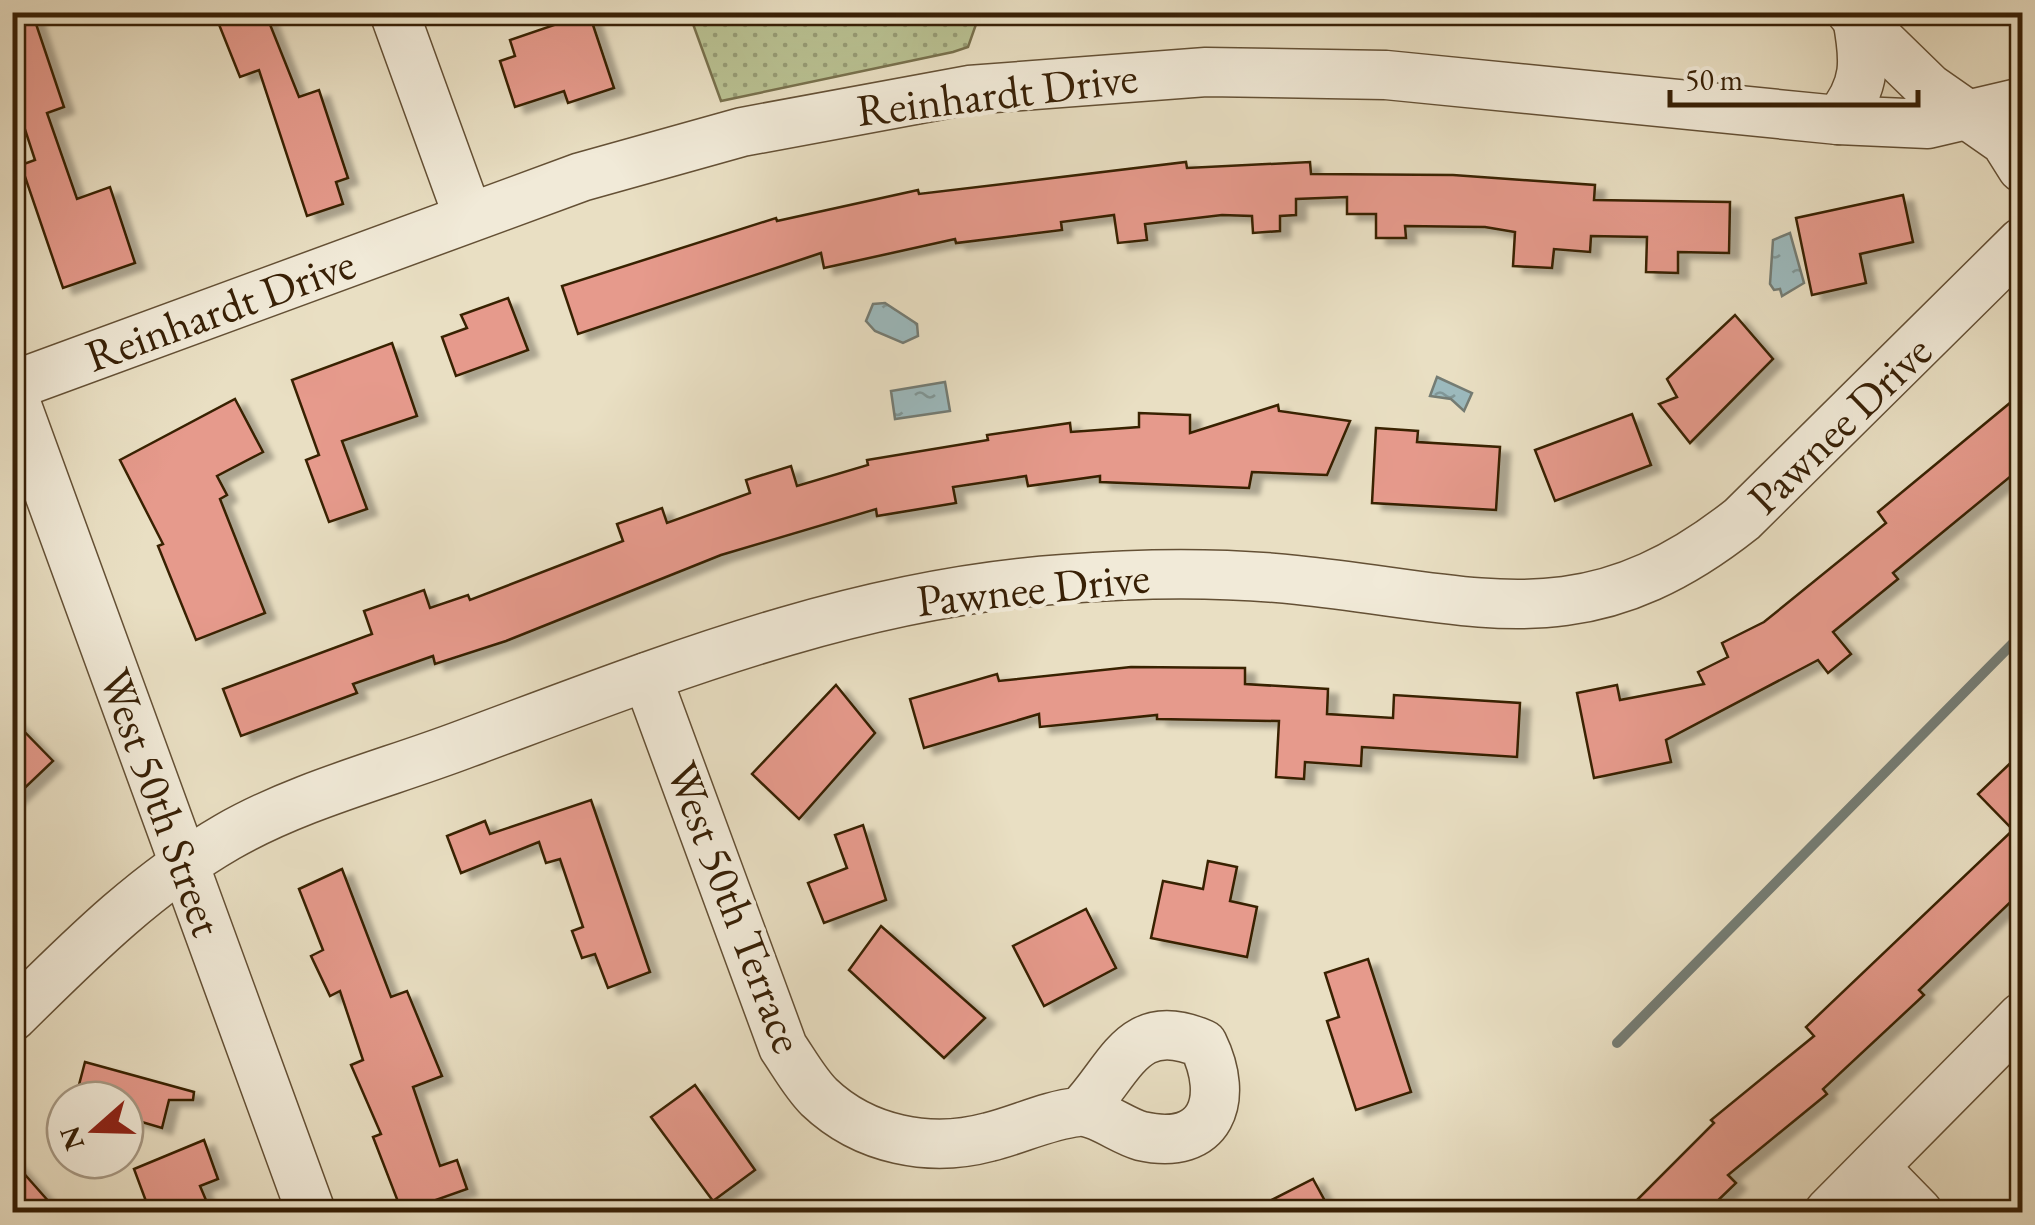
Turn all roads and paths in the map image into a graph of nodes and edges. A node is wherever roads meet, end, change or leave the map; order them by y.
1 (394, 12) edge
2 (1854, 15) edge
3 (2022, 102) edge
4 (1974, 116) junction
5 (1838, 120) junction
6 (2022, 168) edge
7 (468, 216) junction
8 (2022, 242) edge
9 (12, 389) edge
10 (647, 676) junction
11 (184, 864) junction
12 (12, 1017) edge
13 (2022, 1018) edge
14 (1081, 1111) dead end
15 (1874, 1167) junction
16 (311, 1212) edge
17 (1829, 1212) edge
18 (1918, 1212) edge

1 - 7 street
2 - 4 street
2 - 5 street
3 - 4 street, Reinhardt Drive
4 - 5 street, Reinhardt Drive
4 - 6 street
5 - 7 street, Reinhardt Drive
7 - 9 street, Reinhardt Drive
8 - 10 street, Pawnee Drive
9 - 11 street, West 50th Street
10 - 11 street, Pawnee Drive
10 - 14 street, West 50th Terrace
11 - 12 street, Pawnee Drive
11 - 16 street, West 50th Street
13 - 15 street
15 - 17 street
15 - 18 street

